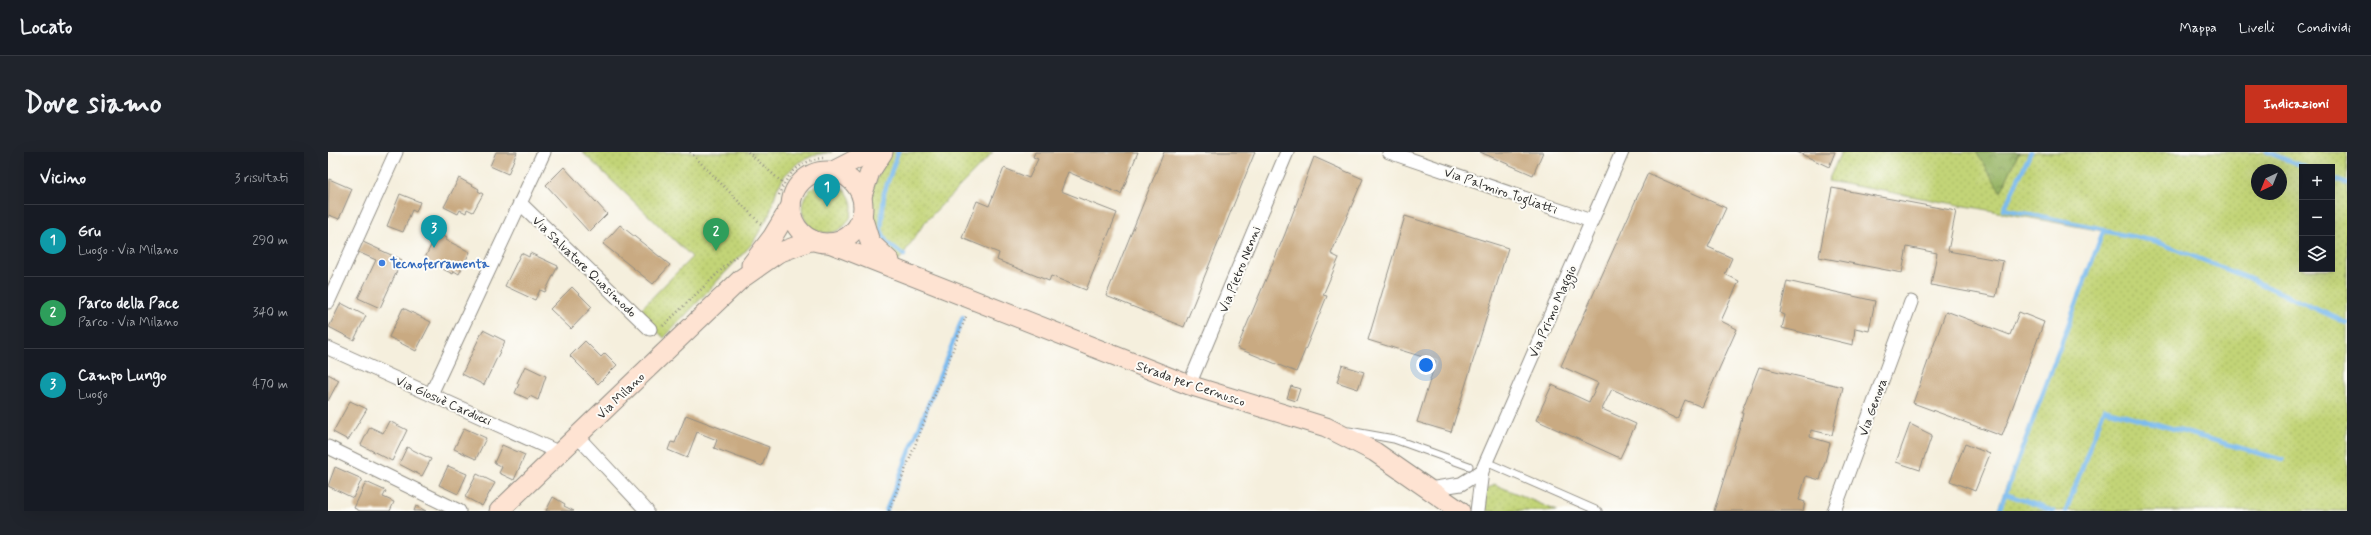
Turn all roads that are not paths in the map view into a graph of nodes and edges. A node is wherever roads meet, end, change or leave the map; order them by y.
1 (396, 152) edge
2 (544, 152) edge
3 (870, 152) edge
4 (883, 152) edge
5 (1287, 152) edge
6 (1389, 152) edge
7 (1622, 152) edge
8 (831, 164) junction
9 (862, 196) junction
10 (784, 202) junction
11 (520, 203) junction
12 (862, 216) junction
13 (1591, 221) junction
14 (821, 242) junction
15 (911, 275) junction
16 (741, 279) junction
17 (328, 302) edge
18 (1910, 302) dead end
19 (655, 329) road end
20 (328, 348) edge
21 (1189, 385) junction
22 (431, 394) junction
23 (1326, 427) junction
24 (578, 436) junction
25 (328, 447) edge
26 (560, 453) junction
27 (1470, 466) dead end
28 (1484, 466) junction
29 (1461, 484) junction
30 (1429, 489) junction
31 (1480, 491) junction
32 (1459, 510) edge
33 (459, 511) edge
34 (499, 511) edge
35 (647, 511) edge
36 (1477, 511) edge
37 (1598, 511) edge
38 (1834, 511) edge

1 - 17 street
2 - 11 street
3 - 8 street, Via Milano
4 - 9 street
5 - 21 street, Via Pietro Nenni
6 - 13 street, Via Palmiro Togliatti
7 - 13 street, Via Primo Maggio
8 - 9 street
8 - 10 street, Via Milano
9 - 12 street
10 - 14 street
10 - 16 street, Via Milano
11 - 19 street, Via Salvatore Quasimodo
11 - 22 street
12 - 14 street, Via Milano
12 - 15 street, Strada per Cernusco
13 - 28 street, Via Primo Maggio
14 - 15 street, Strada per Cernusco
14 - 16 street, Via Milano
15 - 21 street, Strada per Cernusco
16 - 24 street, Via Milano
18 - 38 street, Via Genova
20 - 22 street, Via Giosuè Carducci
21 - 23 street, Strada per Cernusco
22 - 26 street, Via Giosuè Carducci
23 - 27 lane
23 - 30 street, Strada per Cernusco
24 - 26 street, Via Milano
24 - 35 street
25 - 33 street
26 - 34 street, Via Milano
28 - 29 street
28 - 31 street, Via Primo Maggio
28 - 37 lane
29 - 30 street
29 - 32 street
30 - 32 street, Strada per Cernusco
31 - 32 street
31 - 36 street, Via Primo Maggio

